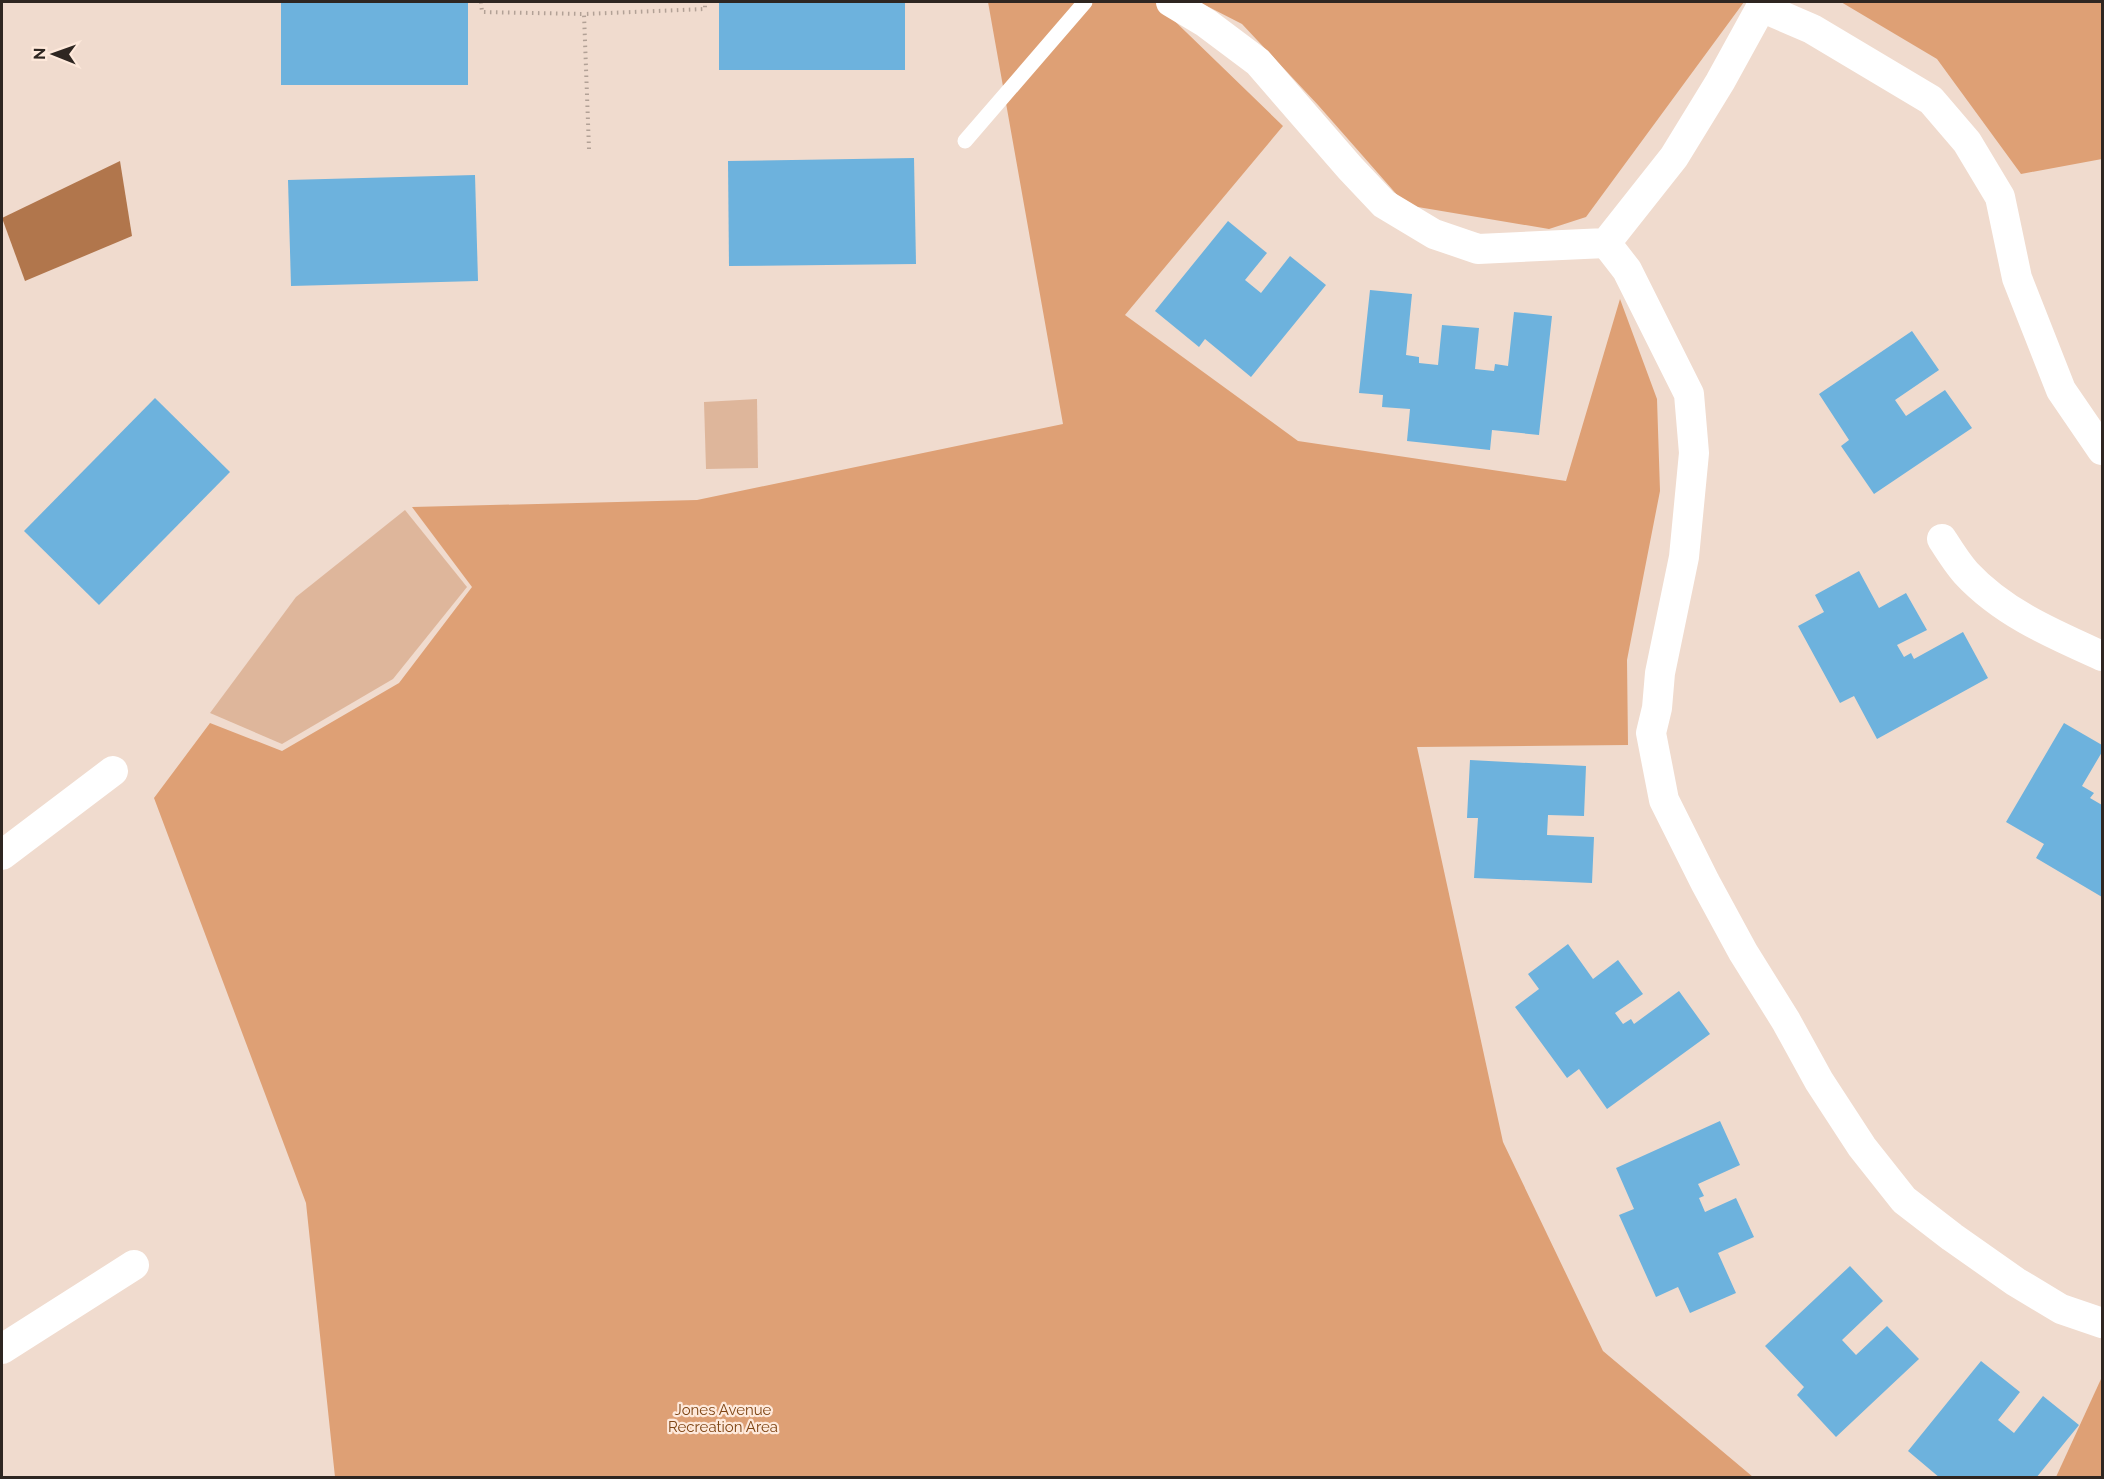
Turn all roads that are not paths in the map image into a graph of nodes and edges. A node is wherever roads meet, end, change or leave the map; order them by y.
1 (1085, 2) edge
2 (1171, 2) edge
3 (1762, 4) edge
4 (965, 141) dead end
5 (1606, 243) junction
6 (2103, 450) edge
7 (1942, 539) dead end
8 (2103, 656) edge
9 (113, 771) dead end
10 (2, 855) edge
11 (134, 1265) dead end
12 (2103, 1323) edge
13 (2, 1349) edge

1 - 4 lane
2 - 5 street
3 - 5 street
3 - 6 street
5 - 12 street
7 - 8 street
9 - 10 street
11 - 13 street

